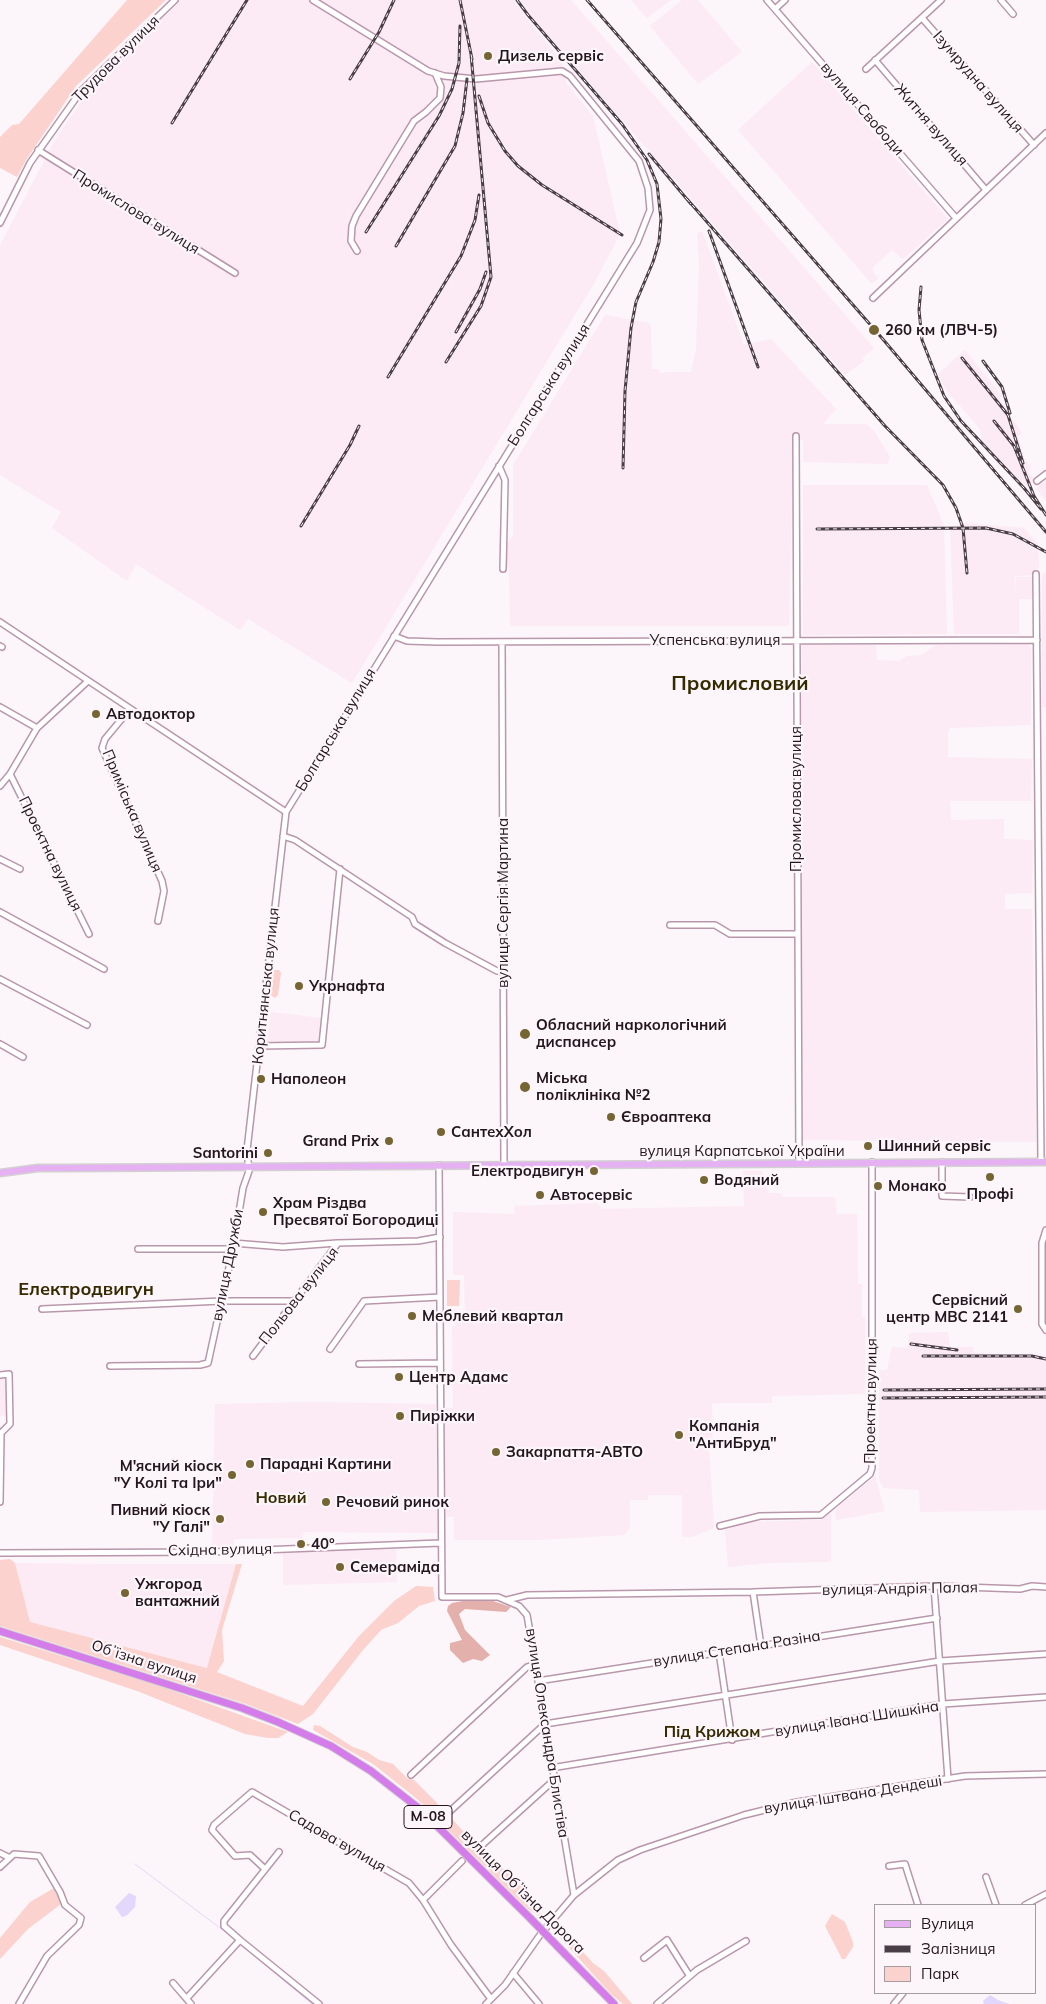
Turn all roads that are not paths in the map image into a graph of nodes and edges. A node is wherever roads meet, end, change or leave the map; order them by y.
1 (175, 0) edge
2 (313, 0) edge
3 (767, 0) edge
4 (785, 0) edge
5 (941, 0) edge
6 (1001, 0) edge
7 (775, 8) junction
8 (1013, 14) dead end
9 (922, 18) junction
10 (875, 60) junction
11 (866, 69) dead end
12 (435, 74) junction
13 (1046, 133) edge
14 (1034, 146) junction
15 (38, 150) junction
16 (986, 190) junction
17 (956, 218) junction
18 (0, 223) edge
19 (357, 251) dead end
20 (234, 273) dead end
21 (873, 298) dead end
22 (796, 436) dead end
23 (499, 466) junction
24 (1046, 474) edge
25 (1037, 481) dead end
26 (503, 569) dead end
27 (1036, 574) dead end
28 (0, 622) edge
29 (394, 636) junction
30 (796, 640) junction
31 (1036, 640) junction
32 (502, 642) junction
33 (88, 681) junction
34 (0, 707) edge
35 (130, 709) junction
36 (37, 728) junction
37 (10, 774) junction
38 (0, 786) edge
39 (286, 812) junction
40 (283, 836) junction
41 (0, 858) edge
42 (20, 869) dead end
43 (340, 869) junction
44 (0, 912) edge
45 (158, 921) dead end
46 (670, 925) dead end
47 (88, 934) dead end
48 (796, 934) junction
49 (104, 969) dead end
50 (504, 971) junction
51 (0, 979) edge
52 (87, 1025) dead end
53 (0, 1044) edge
54 (259, 1046) junction
55 (23, 1057) dead end
56 (872, 1162) junction
57 (942, 1162) junction
58 (1044, 1162) edge
59 (799, 1163) junction
60 (504, 1164) junction
61 (438, 1165) junction
62 (248, 1166) junction
63 (0, 1173) edge
64 (970, 1197) dead end
65 (1046, 1230) edge
66 (440, 1237) junction
67 (338, 1243) junction
68 (233, 1246) junction
69 (138, 1248) dead end
70 (1044, 1266) edge
71 (440, 1297) junction
72 (222, 1301) junction
73 (294, 1301) junction
74 (42, 1309) dead end
75 (1046, 1330) edge
76 (330, 1350) dead end
77 (253, 1356) dead end
78 (440, 1363) junction
79 (359, 1364) dead end
80 (110, 1366) dead end
81 (0, 1375) edge
82 (0, 1502) edge
83 (720, 1526) dead end
84 (440, 1543) junction
85 (0, 1553) edge
86 (934, 1586) junction
87 (1046, 1587) edge
88 (753, 1592) junction
89 (506, 1600) junction
90 (937, 1618) junction
91 (0, 1631) edge
92 (761, 1646) junction
93 (720, 1652) junction
94 (1046, 1654) edge
95 (940, 1661) junction
96 (536, 1664) junction
97 (538, 1681) junction
98 (726, 1696) junction
99 (1046, 1697) edge
100 (943, 1704) junction
101 (545, 1724) junction
102 (310, 1736) joint
103 (732, 1740) junction
104 (552, 1768) junction
105 (1046, 1774) edge
106 (411, 1775) dead end
107 (948, 1779) junction
108 (554, 1780) junction
109 (448, 1813) dead end
110 (481, 1846) dead end
111 (279, 1852) dead end
112 (0, 1853) edge
113 (8, 1857) junction
114 (462, 1861) dead end
115 (889, 1866) dead end
116 (0, 1867) edge
117 (265, 1869) junction
118 (986, 1877) dead end
119 (1046, 1894) edge
120 (574, 1895) junction
121 (424, 1900) junction
122 (918, 1904) edge
123 (996, 1904) edge
124 (1027, 1904) edge
125 (546, 1928) dead end
126 (540, 1935) dead end
127 (240, 1940) junction
128 (746, 1941) dead end
129 (644, 1958) dead end
130 (513, 1973) junction
131 (689, 1975) junction
132 (172, 1983) dead end
133 (902, 1994) edge
134 (187, 1998) junction
135 (491, 1999) junction
136 (19, 2004) edge
137 (191, 2004) edge
138 (318, 2004) edge
139 (486, 2004) edge
140 (539, 2004) edge
141 (614, 2004) edge
142 (657, 2004) edge
143 (894, 2004) edge

1 - 15 street, Трудова вулиця
2 - 12 street
3 - 7 street, вулиця Свободи
4 - 7 street
5 - 9 street
6 - 8 street
7 - 17 street, вулиця Свободи
9 - 10 street
9 - 14 street, Ізумрудна вулиця
10 - 11 street
10 - 16 street, Житня вулиця
12 - 19 street
12 - 23 street, Болгарська вулиця
13 - 14 street
14 - 16 street
15 - 18 street, Трудова вулиця
15 - 20 street, Промислова вулиця
16 - 17 street
17 - 21 street
22 - 30 street, Промислова вулиця
23 - 26 street
23 - 29 street, Болгарська вулиця
24 - 25 street
27 - 31 street
28 - 33 street
29 - 32 street, Успенська вулиця
29 - 39 street, Болгарська вулиця
30 - 31 street, Успенська вулиця
30 - 32 street, Успенська вулиця
30 - 48 street, Промислова вулиця
31 - 58 street
32 - 50 street, вулиця Сергія Мартина
33 - 35 street
33 - 36 street
34 - 36 street
35 - 39 street
35 - 45 street, Приміська вулиця
36 - 37 street
37 - 38 street
37 - 47 street, Проектна вулиця
39 - 40 street, Коритнянська вулиця
40 - 43 street
40 - 54 street, Коритнянська вулиця
41 - 42 street
43 - 50 street
43 - 54 street
44 - 49 street
46 - 48 street
48 - 59 street, Промислова вулиця
50 - 60 street, вулиця Сергія Мартина
51 - 52 street
53 - 55 street
54 - 62 street, Коритнянська вулиця
56 - 57 main road, вулиця Карпатської України
56 - 59 main road, вулиця Карпатської України
56 - 83 street, Проектна вулиця
57 - 58 main road, вулиця Карпатської України
57 - 64 street
59 - 60 main road, вулиця Карпатської України
60 - 61 main road, вулиця Карпатської України
61 - 62 main road, вулиця Карпатської України
61 - 66 street, вулиця Олександра Блистіва
62 - 63 main road, вулиця Карпатської України
62 - 68 street, вулиця Дружби
65 - 70 street
66 - 67 street, Польова вулиця
66 - 71 street, вулиця Олександра Блистіва
67 - 68 street
67 - 73 street, Польова вулиця
68 - 69 street
68 - 72 street, вулиця Дружби
70 - 75 street
71 - 76 street
71 - 78 street, вулиця Олександра Блистіва
72 - 73 street
72 - 74 street
72 - 80 street, вулиця Дружби
73 - 77 street, Польова вулиця
78 - 79 street
78 - 84 street, вулиця Олександра Блистіва
81 - 82 street
84 - 85 street, Східна вулиця
84 - 89 street, вулиця Олександра Блистіва
86 - 87 street, вулиця Андрія Палая
86 - 88 street, вулиця Андрія Палая
86 - 90 street
88 - 89 street, вулиця Андрія Палая
88 - 92 street
89 - 96 street, вулиця Олександра Блистіва
90 - 92 street, вулиця Степана Разіна
90 - 95 street
91 - 102 highway, Обʼїзна вулиця / М-08
92 - 93 street, вулиця Степана Разіна
93 - 97 street, вулиця Степана Разіна
93 - 98 street
94 - 95 street
95 - 98 street
95 - 100 street
96 - 97 street, вулиця Олександра Блистіва
96 - 106 street
97 - 101 street, вулиця Олександра Блистіва
98 - 101 street
98 - 103 street
99 - 100 street, вулиця Івана Шишкіна
100 - 103 street, вулиця Івана Шишкіна
100 - 107 street
101 - 104 street, вулиця Олександра Блистіва
101 - 109 street
102 - 141 highway, вулиця Обʼїзна Дорога / М-08, bridge
103 - 104 street, вулиця Івана Шишкіна
104 - 108 street, вулиця Олександра Блистіва
105 - 107 street, вулиця Іштвана Дендеші
107 - 120 street, вулиця Іштвана Дендеші
108 - 110 street
108 - 120 street, вулиця Олександра Блистіва
111 - 117 street
112 - 113 street
113 - 116 street
113 - 136 street
114 - 121 street
115 - 122 street
117 - 121 street, Садова вулиця
117 - 127 street
118 - 123 street
119 - 124 street
120 - 125 street, вулиця Іштвана Дендеші
121 - 135 street, Садова вулиця
126 - 130 street
127 - 134 street
127 - 138 street
128 - 131 street
129 - 131 street
130 - 135 street
130 - 140 street
131 - 142 street
132 - 134 street
133 - 143 street
134 - 137 street
135 - 139 street

